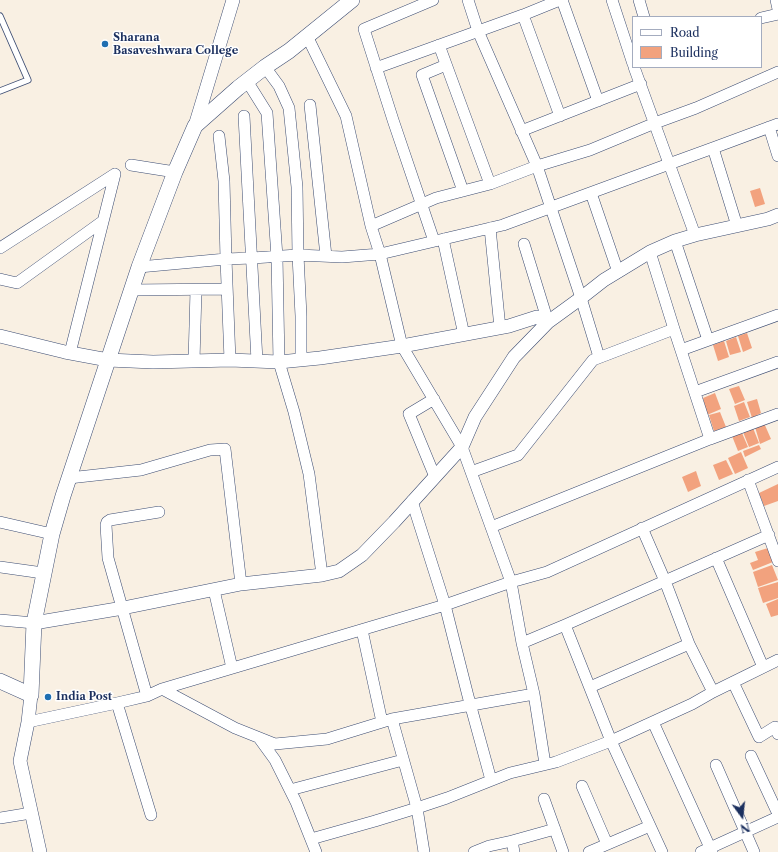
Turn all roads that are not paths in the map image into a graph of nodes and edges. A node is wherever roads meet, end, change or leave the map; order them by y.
1 (233, 0) edge
2 (352, 0) edge
3 (433, 0) edge
4 (468, 0) edge
5 (561, 0) edge
6 (612, 0) edge
7 (639, 0) edge
8 (776, 0) edge
9 (778, 9) edge
10 (778, 14) edge
11 (523, 15) junction
12 (0, 16) edge
13 (644, 16) edge
14 (762, 18) edge
15 (478, 31) junction
16 (307, 36) junction
17 (439, 45) junction
18 (630, 48) edge
19 (632, 59) edge
20 (446, 65) junction
21 (265, 67) junction
22 (376, 68) junction
23 (634, 68) edge
24 (778, 72) edge
25 (247, 81) junction
26 (640, 84) junction
27 (0, 91) edge
28 (598, 101) junction
29 (310, 105) dead end
30 (244, 116) dead end
31 (560, 116) junction
32 (655, 123) junction
33 (195, 126) junction
34 (774, 126) edge
35 (521, 131) junction
36 (219, 136) dead end
37 (713, 148) junction
38 (778, 156) edge
39 (670, 164) junction
40 (131, 165) dead end
41 (537, 166) junction
42 (175, 172) junction
43 (490, 184) junction
44 (463, 191) junction
45 (591, 193) junction
46 (422, 204) junction
47 (550, 207) junction
48 (778, 215) edge
49 (103, 221) junction
50 (371, 226) junction
51 (737, 226) junction
52 (490, 228) junction
53 (695, 235) junction
54 (439, 240) junction
55 (675, 241) junction
56 (524, 244) dead end
57 (0, 248) edge
58 (650, 252) junction
59 (380, 254) junction
60 (298, 255) junction
61 (326, 256) junction
62 (277, 257) junction
63 (252, 258) junction
64 (226, 259) junction
65 (139, 267) junction
66 (618, 272) junction
67 (0, 279) edge
68 (227, 289) junction
69 (131, 290) junction
70 (196, 290) junction
71 (581, 298) junction
72 (778, 315) edge
73 (548, 322) junction
74 (500, 328) junction
75 (674, 329) junction
76 (464, 335) junction
77 (0, 336) edge
78 (708, 340) junction
79 (402, 346) junction
80 (681, 350) junction
81 (70, 353) junction
82 (599, 358) junction
83 (301, 359) junction
84 (108, 360) junction
85 (230, 360) junction
86 (194, 361) junction
87 (257, 361) junction
88 (280, 362) junction
89 (778, 362) edge
90 (695, 392) junction
91 (434, 399) junction
92 (778, 414) edge
93 (710, 439) junction
94 (462, 447) junction
95 (778, 466) edge
96 (471, 472) junction
97 (435, 476) junction
98 (69, 478) junction
99 (748, 480) junction
100 (412, 501) junction
101 (159, 512) dead end
102 (0, 522) edge
103 (491, 527) junction
104 (642, 528) junction
105 (52, 534) junction
106 (768, 535) junction
107 (716, 558) junction
108 (778, 561) edge
109 (0, 567) edge
110 (43, 573) junction
111 (322, 575) junction
112 (665, 581) junction
113 (511, 582) junction
114 (241, 584) junction
115 (214, 590) junction
116 (445, 605) junction
117 (123, 608) junction
118 (0, 620) edge
119 (34, 624) junction
120 (566, 625) junction
121 (362, 630) junction
122 (522, 643) junction
123 (689, 644) junction
124 (778, 661) edge
125 (763, 667) junction
126 (232, 668) junction
127 (0, 681) edge
128 (733, 682) junction
129 (590, 687) junction
130 (162, 689) junction
131 (713, 692) junction
132 (534, 694) junction
133 (31, 695) junction
134 (147, 696) junction
135 (117, 704) junction
136 (471, 706) junction
137 (387, 721) junction
138 (28, 722) junction
139 (653, 722) junction
140 (778, 734) edge
141 (259, 738) junction
142 (612, 741) junction
143 (751, 756) dead end
144 (403, 760) junction
145 (545, 764) junction
146 (716, 765) dead end
147 (492, 780) junction
148 (582, 786) dead end
149 (290, 790) junction
150 (544, 799) dead end
151 (417, 808) junction
152 (31, 813) junction
153 (151, 814) dead end
154 (778, 816) edge
155 (0, 818) edge
156 (650, 826) junction
157 (555, 829) junction
158 (745, 832) junction
159 (311, 839) junction
160 (512, 840) junction
161 (607, 844) junction
162 (490, 849) edge
163 (707, 851) edge
164 (40, 852) edge
165 (316, 852) edge
166 (424, 852) edge
167 (474, 852) edge
168 (514, 852) edge
169 (563, 852) edge
170 (589, 852) edge
171 (662, 852) edge
172 (754, 852) edge

1 - 33 street
2 - 16 main road
3 - 22 street
4 - 15 street
5 - 11 street
5 - 28 street
6 - 18 street
7 - 13 street
8 - 9 street
10 - 14 street
11 - 15 street
11 - 31 street
12 - 27 lane
15 - 17 street
15 - 35 street
16 - 21 main road
16 - 50 street
17 - 20 street
17 - 22 street
18 - 19 street
20 - 43 street
20 - 44 street
21 - 25 main road
21 - 60 street
22 - 46 street
23 - 26 street
24 - 32 street
25 - 33 main road
25 - 62 street
26 - 28 street
26 - 32 street
28 - 31 street
29 - 61 street
30 - 63 street
31 - 35 street
32 - 39 street
32 - 41 street
33 - 42 main road
34 - 37 street
34 - 38 street
35 - 41 street
36 - 64 street
37 - 39 street
37 - 51 street
39 - 45 street
39 - 53 street
40 - 42 street
41 - 43 street
41 - 47 street
42 - 65 main road
43 - 44 street
44 - 46 street
45 - 47 street
45 - 66 street
46 - 50 street
46 - 54 street
47 - 52 street
47 - 71 street
48 - 51 street
49 - 57 street
49 - 67 street
49 - 81 street
50 - 59 street
51 - 53 street
52 - 54 street
52 - 74 street
53 - 55 street
54 - 59 street
54 - 76 street
55 - 58 street
55 - 78 street
56 - 73 street
58 - 66 street
58 - 75 street
59 - 61 street
59 - 79 street
60 - 61 street
60 - 62 street
60 - 83 street
62 - 63 street
62 - 88 street
63 - 64 street
63 - 87 street
64 - 65 street
64 - 68 street
65 - 69 main road
66 - 71 street
68 - 70 street
68 - 85 street
69 - 70 street
69 - 84 main road
70 - 86 street
71 - 73 street
71 - 82 street
72 - 78 street
73 - 74 street
73 - 94 street
74 - 76 street
75 - 80 street
75 - 82 street
76 - 79 street
77 - 81 street
78 - 80 street
79 - 83 street
79 - 91 street
80 - 90 street
81 - 84 street
82 - 96 street
83 - 88 street
84 - 86 street
84 - 98 main road
85 - 86 street
85 - 87 street
87 - 88 street
88 - 111 street
89 - 90 street
90 - 93 street
91 - 94 street
91 - 97 street
92 - 93 street
93 - 103 street
94 - 96 street
94 - 97 street
95 - 99 street
96 - 103 street
97 - 100 street
98 - 105 main road
98 - 114 street
99 - 104 street
99 - 106 street
100 - 111 street
100 - 116 street
101 - 117 street
102 - 105 street
103 - 113 street
104 - 112 street
104 - 113 street
105 - 110 main road
106 - 107 street
106 - 108 street
107 - 112 street
107 - 125 street
109 - 110 street
110 - 119 main road
111 - 114 street
112 - 120 street
112 - 123 street
113 - 116 street
113 - 122 street
114 - 115 street
115 - 117 street
115 - 126 street
116 - 121 street
116 - 136 street
117 - 119 street
117 - 134 street
118 - 119 street
119 - 133 main road
120 - 122 street
120 - 129 street
121 - 126 street
121 - 137 street
122 - 132 street
123 - 129 street
123 - 131 street
124 - 125 street
125 - 128 street
126 - 130 street
127 - 133 main road
128 - 131 street
128 - 140 street
129 - 142 street
130 - 134 street
130 - 141 street
131 - 139 street
132 - 136 street
132 - 145 street
133 - 138 street
134 - 135 street
135 - 138 street
135 - 153 street
136 - 137 street
136 - 147 street
137 - 141 street
137 - 144 street
138 - 152 street
139 - 142 street
139 - 163 street
141 - 149 street
142 - 145 street
142 - 156 street
143 - 154 street
144 - 149 street
144 - 151 street
145 - 147 street
146 - 158 street
147 - 151 street
148 - 161 street
149 - 159 street
150 - 157 street
151 - 159 street
151 - 166 street
152 - 155 street
152 - 164 street
154 - 158 street
156 - 161 street
156 - 171 street
157 - 160 street
157 - 169 street
158 - 163 street
158 - 172 street
159 - 165 street
160 - 162 street
160 - 168 street
161 - 170 street
162 - 167 street

